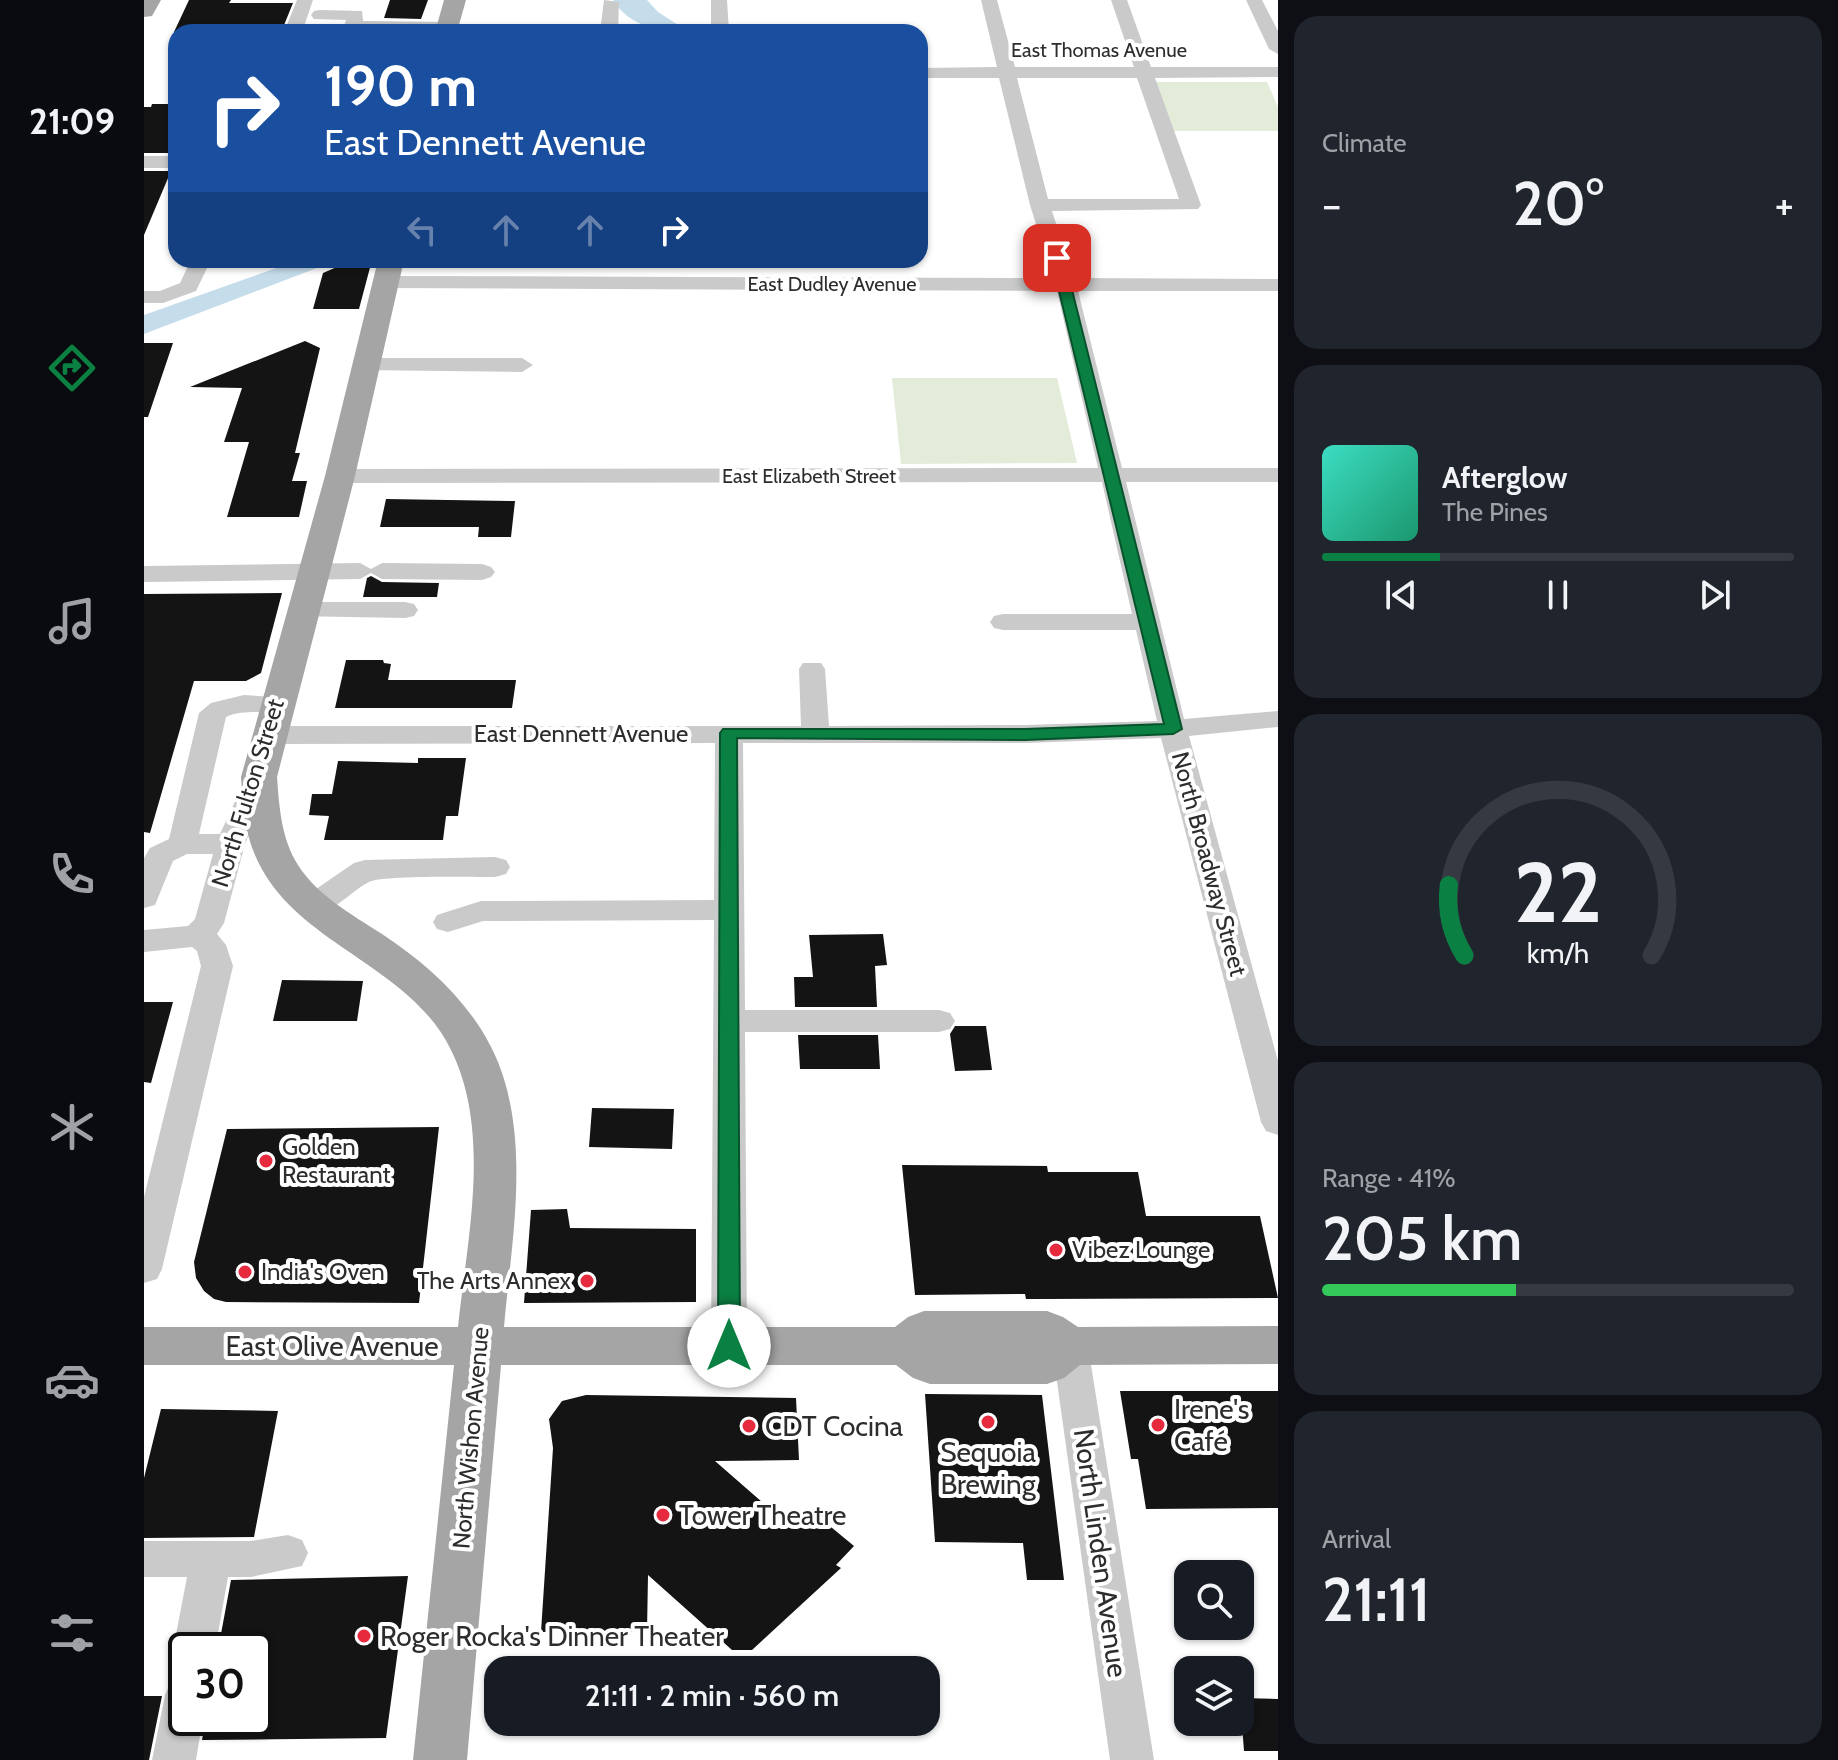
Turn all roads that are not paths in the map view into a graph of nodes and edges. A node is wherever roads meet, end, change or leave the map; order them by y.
1 (150, 0) edge
2 (305, 0) edge
3 (455, 0) edge
4 (719, 0) edge
5 (989, 0) edge
6 (1119, 0) edge
7 (1254, 0) edge
8 (611, 2) edge
9 (144, 11) edge
10 (320, 15) dead end
11 (296, 24) edge
12 (354, 24) edge
13 (449, 24) edge
14 (610, 24) edge
15 (720, 24) edge
16 (1278, 49) edge
17 (1143, 72) junction
18 (1278, 72) edge
19 (928, 73) edge
20 (1007, 73) junction
21 (144, 162) edge
22 (168, 162) edge
23 (1040, 205) junction
24 (197, 268) edge
25 (388, 271) edge
26 (1066, 285) junction
27 (1278, 285) edge
28 (144, 297) edge
29 (366, 365) junction
30 (522, 365) dead end
31 (1110, 475) junction
32 (1278, 475) edge
33 (340, 476) junction
34 (482, 572) dead end
35 (144, 574) edge
36 (314, 574) junction
37 (302, 610) junction
38 (405, 610) dead end
39 (1003, 622) dead end
40 (1146, 622) junction
41 (812, 669) dead end
42 (277, 704) junction
43 (1278, 719) edge
44 (1173, 729) junction
45 (729, 733) junction
46 (815, 733) junction
47 (264, 756) junction
48 (230, 844) junction
49 (162, 851) edge
50 (495, 867) dead end
51 (145, 893) edge
52 (314, 905) junction
53 (730, 910) junction
54 (448, 922) dead end
55 (197, 936) junction
56 (144, 941) edge
57 (731, 1021) junction
58 (939, 1021) dead end
59 (1278, 1122) edge
60 (144, 1269) edge
61 (1278, 1345) edge
62 (144, 1346) edge
63 (480, 1346) junction
64 (729, 1346) junction
65 (1070, 1346) junction
66 (288, 1553) dead end
67 (144, 1559) edge
68 (211, 1559) junction
69 (197, 1632) edge
70 (178, 1736) edge
71 (174, 1760) edge
72 (440, 1760) edge
73 (1132, 1760) edge

1 - 9 main road
2 - 11 street
3 - 13 main road
4 - 15 street
5 - 20 street, North Broadway Street
6 - 17 street
7 - 16 street
8 - 14 street
10 - 12 street
17 - 18 street, East Thomas Avenue
17 - 20 street, East Thomas Avenue
17 - 23 street
19 - 20 street, East Thomas Avenue
20 - 23 street, North Broadway Street
21 - 22 street
23 - 26 street, North Broadway Street
24 - 28 street
25 - 26 street, East Dudley Avenue
25 - 29 main road, North Fulton Street
26 - 27 street, East Dudley Avenue
26 - 31 street, North Broadway Street
29 - 30 street
29 - 33 main road, North Fulton Street
31 - 32 street, East Elizabeth Street
31 - 33 street, East Elizabeth Street
31 - 40 street, North Broadway Street
33 - 36 main road, North Fulton Street
34 - 36 street
35 - 36 street
36 - 37 main road, North Fulton Street
37 - 38 street
37 - 42 main road, North Fulton Street
39 - 40 street
40 - 44 street, North Broadway Street
41 - 46 street
42 - 47 main road, North Fulton Street
42 - 49 street
43 - 44 street, East Dennett Avenue
44 - 46 street, East Dennett Avenue
44 - 59 street, North Broadway Street
45 - 46 street, East Dennett Avenue
45 - 47 street, East Dennett Avenue
45 - 53 street
47 - 48 street, North Fulton Street
47 - 52 main road, North Wishon Avenue
48 - 49 street
48 - 55 street, North Fulton Street
49 - 51 street
50 - 52 street
52 - 63 main road, North Wishon Avenue
53 - 54 street
53 - 57 street
55 - 56 street
55 - 60 street
57 - 58 street
57 - 64 street
61 - 65 main road, East Olive Avenue
62 - 63 main road, East Olive Avenue
63 - 64 main road, East Olive Avenue
63 - 72 main road, North Wishon Avenue
64 - 65 main road, East Olive Avenue
65 - 73 street, North Linden Avenue
66 - 68 street
67 - 68 street
68 - 69 street
70 - 71 street

